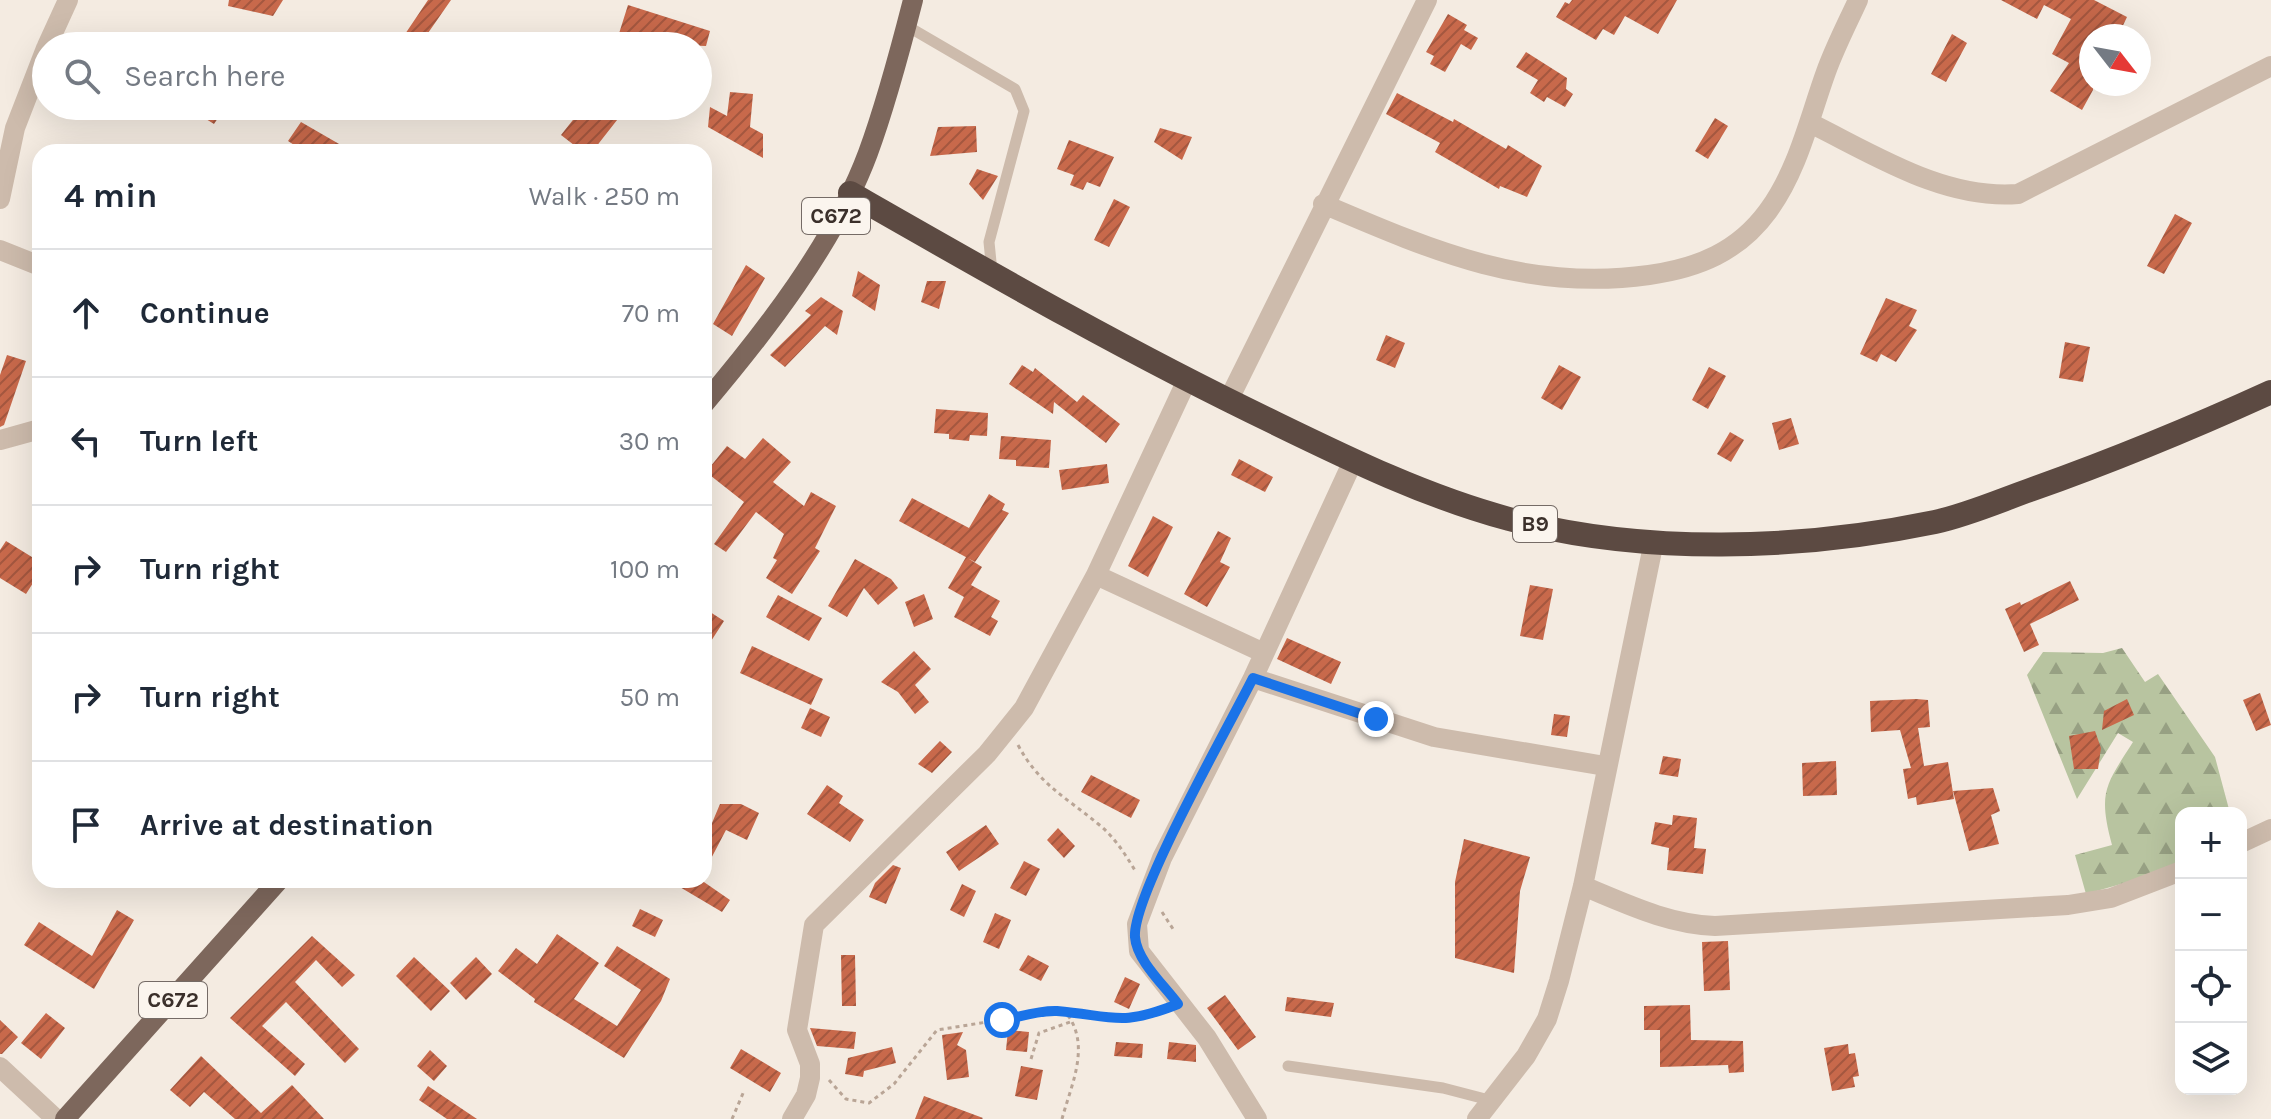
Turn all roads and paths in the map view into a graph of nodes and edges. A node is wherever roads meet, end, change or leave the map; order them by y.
1 (68, 0) edge
2 (913, 0) edge
3 (1427, 0) edge
4 (1858, 0) edge
5 (907, 26) junction
6 (53, 32) edge
7 (2268, 65) edge
8 (32, 84) edge
9 (1810, 123) junction
10 (850, 193) junction
11 (0, 199) edge
12 (1323, 204) junction
13 (0, 250) edge
14 (32, 263) edge
15 (992, 275) junction
16 (1187, 380) junction
17 (2271, 392) edge
18 (712, 394) edge
19 (1228, 401) junction
20 (32, 431) edge
21 (0, 440) edge
22 (1353, 461) junction
23 (1654, 541) junction
24 (1096, 575) junction
25 (1264, 653) junction
26 (1253, 678) junction
27 (1009, 727) junction
28 (1605, 766) junction
29 (2271, 829) edge
30 (2247, 840) edge
31 (2175, 873) edge
32 (1583, 886) junction
33 (272, 888) edge
34 (1148, 891) junction
35 (1178, 1004) junction
36 (1067, 1014) junction
37 (1073, 1021) junction
38 (804, 1053) junction
39 (1031, 1059) dead end
40 (1288, 1066) dead end
41 (0, 1067) edge
42 (744, 1091) dead end
43 (1493, 1101) junction
44 (56, 1119) edge
45 (65, 1119) edge
46 (732, 1119) edge
47 (792, 1119) edge
48 (1062, 1119) edge
49 (1257, 1119) edge
50 (1477, 1119) edge

1 - 6 street
2 - 5 main road, C672
3 - 12 street
4 - 9 street
5 - 10 main road, C672
5 - 15 lane
7 - 9 street
8 - 11 street
9 - 12 street
10 - 15 highway, B9
10 - 18 main road, C672
12 - 19 street
13 - 14 street
15 - 16 highway, B9
16 - 19 highway, B9
16 - 24 street
17 - 23 highway, B9
19 - 22 highway, B9
20 - 21 street
22 - 23 highway, B9
22 - 25 street
23 - 28 street
24 - 25 street
24 - 27 street
25 - 26 street
26 - 28 street
26 - 34 street
27 - 34 path
27 - 38 street
28 - 32 street
29 - 30 street
31 - 32 street
32 - 43 street
33 - 45 main road, C672
34 - 35 street
35 - 36 path
35 - 49 street
36 - 37 path
36 - 38 path
37 - 39 path
37 - 48 path
38 - 47 street
40 - 43 lane
41 - 44 street
42 - 46 path
43 - 50 street

